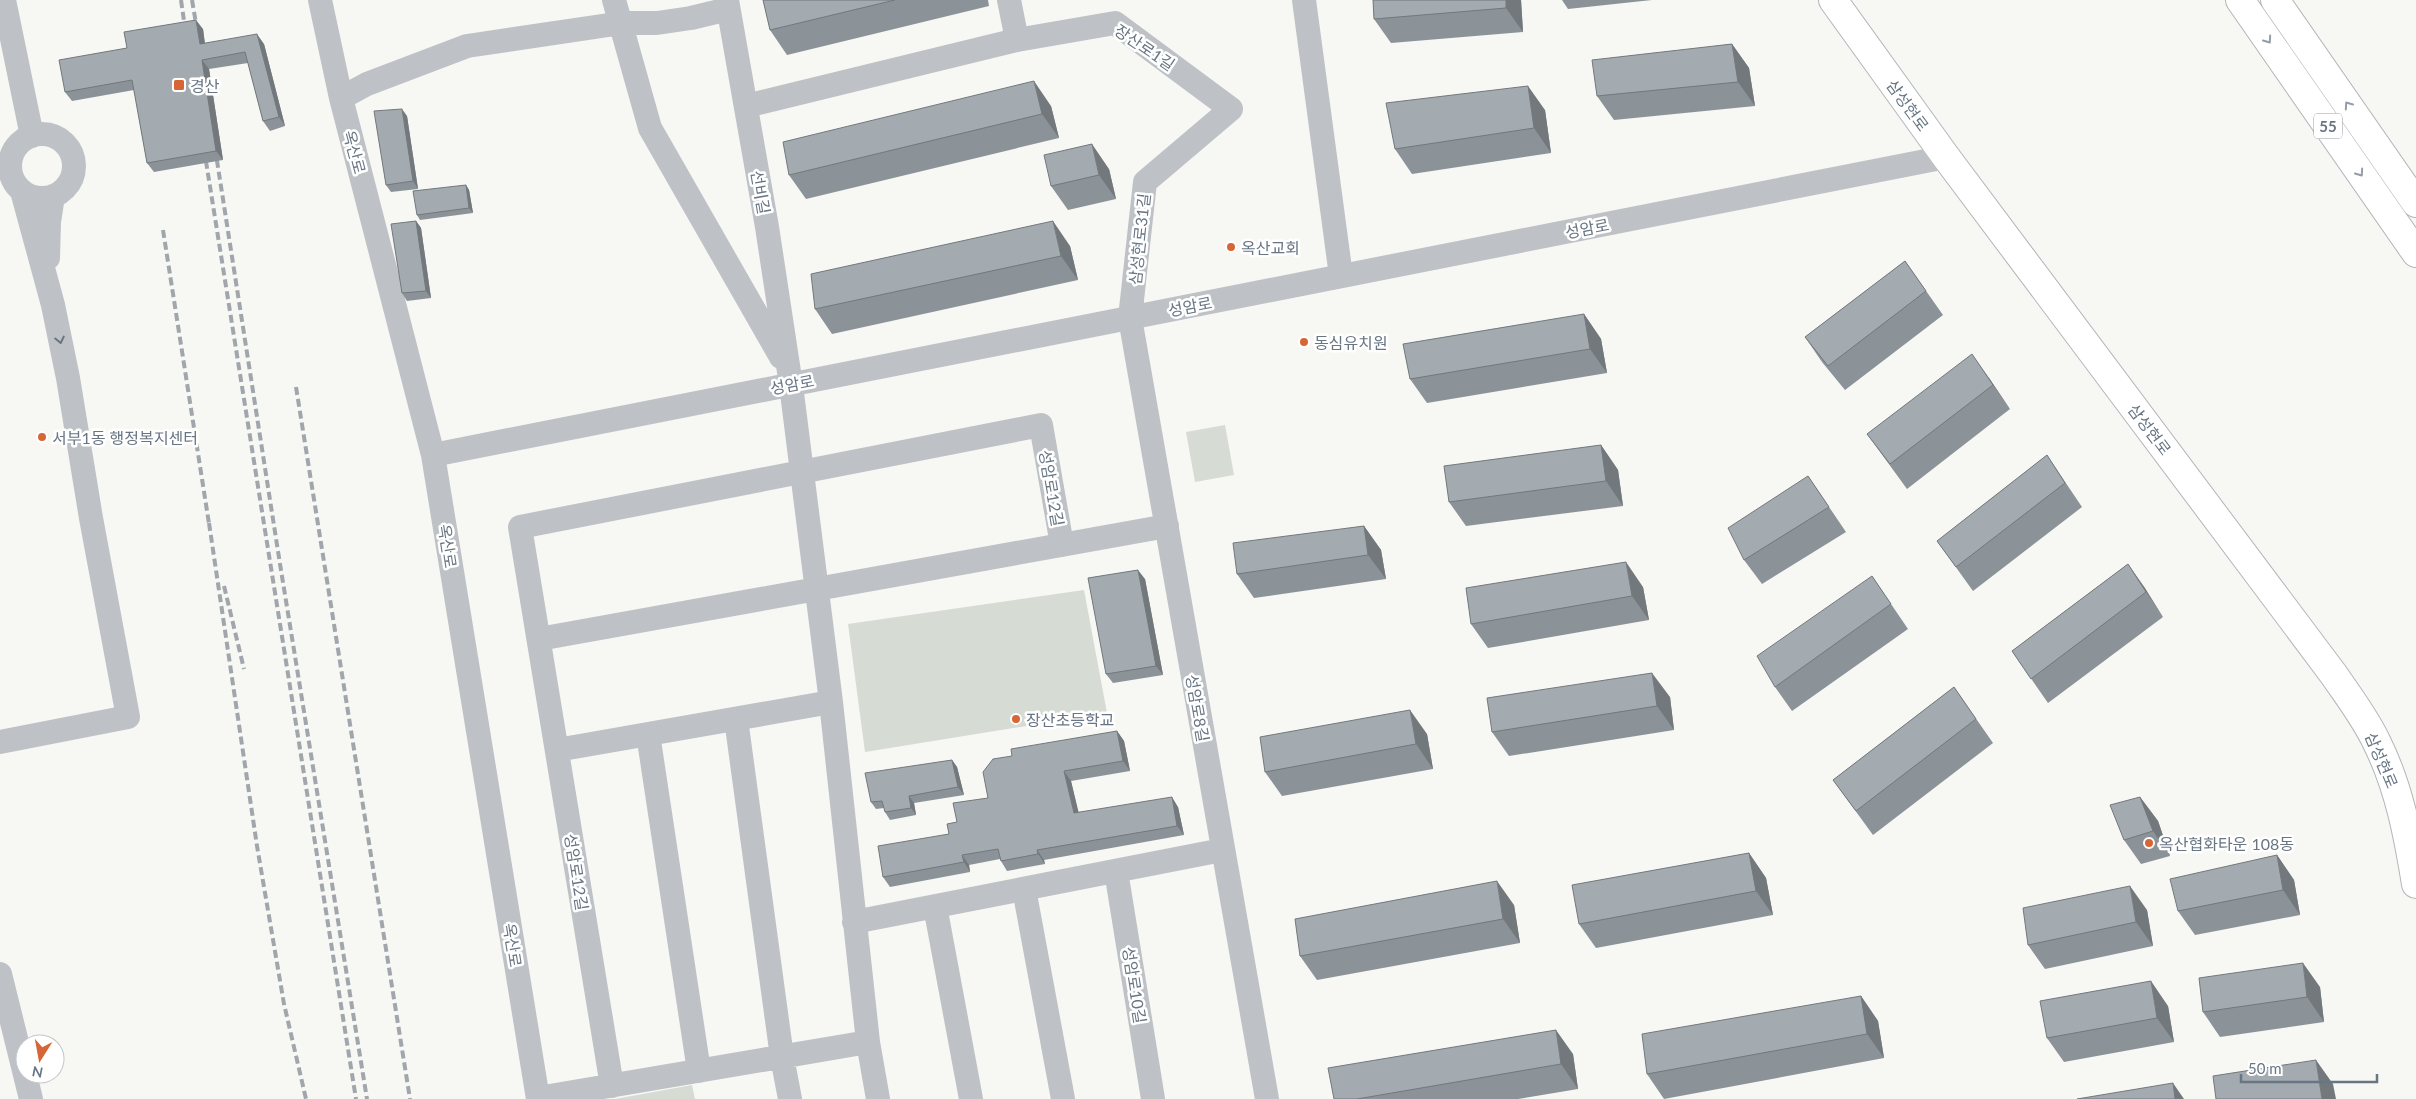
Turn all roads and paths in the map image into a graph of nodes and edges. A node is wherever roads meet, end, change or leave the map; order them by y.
1 (4, 0) edge
2 (320, 0) edge
3 (614, 0) edge
4 (1009, 0) edge
5 (1304, 0) edge
6 (1833, 0) edge
7 (2240, 0) edge
8 (2275, 0) edge
9 (728, 4) edge
10 (622, 23) junction
11 (1017, 40) junction
12 (341, 98) junction
13 (746, 106) junction
14 (1231, 109) joint
15 (32, 136) junction
16 (1946, 157) junction
17 (5, 170) edge
18 (22, 191) junction
19 (53, 196) junction
20 (2416, 203) edge
21 (2416, 253) edge
22 (1341, 276) junction
23 (53, 305) junction
24 (1130, 318) junction
25 (789, 377) junction
26 (434, 455) junction
27 (802, 472) junction
28 (1167, 526) junction
29 (1062, 545) junction
30 (817, 588) junction
31 (539, 639) junction
32 (831, 702) junction
33 (736, 719) junction
34 (648, 734) junction
35 (0, 742) edge
36 (557, 750) junction
37 (1222, 850) junction
38 (1116, 871) junction
39 (2416, 884) edge
40 (1024, 889) junction
41 (934, 906) junction
42 (854, 922) junction
43 (0, 974) edge
44 (868, 1042) junction
45 (782, 1056) junction
46 (700, 1071) junction
47 (612, 1086) junction
48 (31, 1099) edge
49 (538, 1099) edge
50 (790, 1099) edge
51 (878, 1099) edge
52 (972, 1099) edge
53 (1063, 1099) edge
54 (1154, 1099) edge
55 (1267, 1099) edge

1 - 15 street
2 - 12 street, 옥산로
3 - 10 street
4 - 11 street
5 - 22 street
6 - 16 main road, 삼성현로
7 -> 21 main road, 55
20 -> 8 main road, 55
9 - 10 street
9 - 13 street, 선비길
10 - 12 street
10 - 25 street
11 - 13 street, 장산로1길
11 - 14 street, 장산로1길
12 - 26 street, 옥산로
13 - 25 street, 선비길
14 - 24 street, 삼성현로31길
15 - 17 street
15 - 19 street
16 - 22 street, 성암로
16 - 39 main road, 삼성현로
17 - 18 street
18 - 19 street
18 - 23 street
19 - 23 street
22 - 24 street, 성암로
23 -> 35 street
24 - 25 street, 성암로
24 - 28 street, 성암로8길
25 - 26 street, 성암로
25 - 27 street
26 - 49 street, 옥산로
27 - 29 street, 성암로12길
27 - 30 street
27 - 31 street, 성암로12길
28 - 29 street
28 - 37 street, 성암로8길
29 - 30 street, 성암로12길
30 - 31 street, 성암로12길
30 - 32 street
31 - 36 street, 성암로12길
32 - 33 street
32 - 42 street
33 - 34 street
33 - 45 street
34 - 36 street
34 - 46 street
36 - 47 street, 성암로12길
37 - 38 street
37 - 55 street, 성암로8길
38 - 40 street
38 - 54 street, 성암로10길
40 - 41 street
40 - 53 street
41 - 42 street
41 - 52 street
42 - 44 street
43 - 48 street
44 - 45 street
44 - 51 street
45 - 46 street
45 - 50 street
46 - 47 street
47 - 49 street

